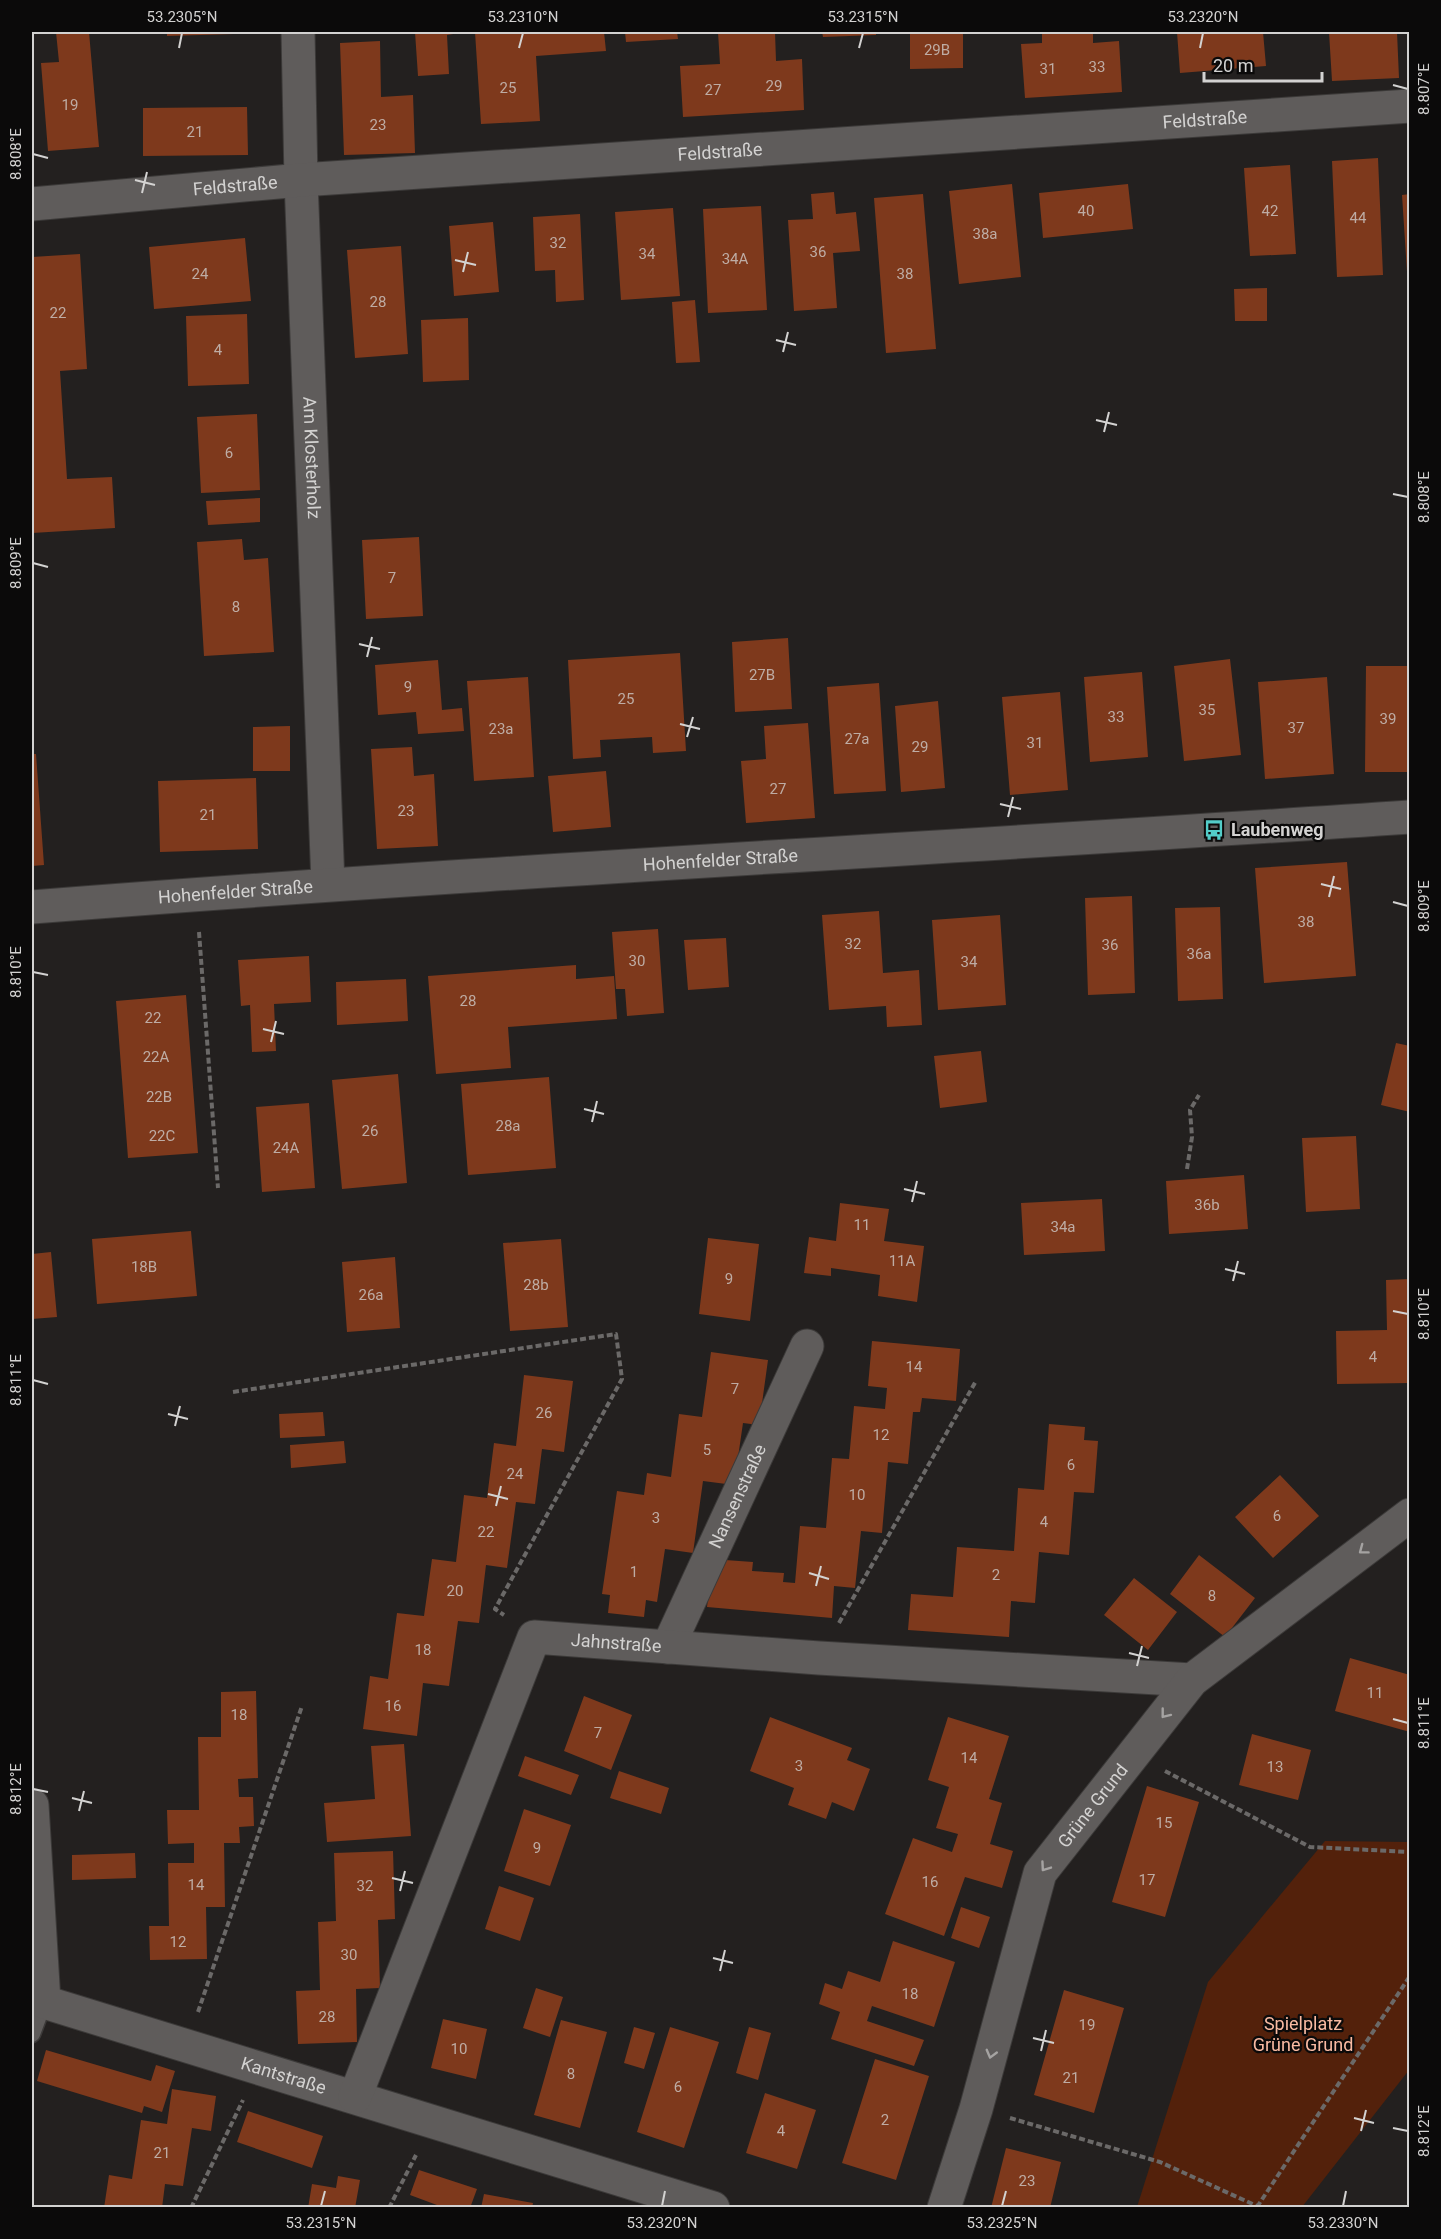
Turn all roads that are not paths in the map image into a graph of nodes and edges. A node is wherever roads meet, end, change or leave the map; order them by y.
1 (298, 32) edge
2 (1410, 106) edge
3 (301, 180) junction
4 (32, 204) edge
5 (1410, 817) edge
6 (328, 884) junction
7 (32, 907) edge
8 (807, 1346) dead end
9 (1410, 1515) edge
10 (668, 1647) junction
11 (1192, 1680) junction
12 (32, 1805) edge
13 (44, 2002) junction
14 (32, 2034) edge
15 (355, 2097) junction
16 (713, 2208) edge
17 (944, 2208) edge

1 - 3 street, Am Klosterholz
2 - 3 street, Feldstraße
3 - 4 street, Feldstraße
3 - 6 street, Am Klosterholz
5 - 6 street, Hohenfelder Straße
6 - 7 street, Hohenfelder Straße
8 - 10 street, Nansenstraße
9 -> 11 street, Grüne Grund
10 - 11 street, Jahnstraße
10 - 15 street, Jahnstraße
11 -> 17 street, Grüne Grund
12 - 13 street
13 - 14 lane
13 - 15 street, Kantstraße
15 - 16 street, Kantstraße

